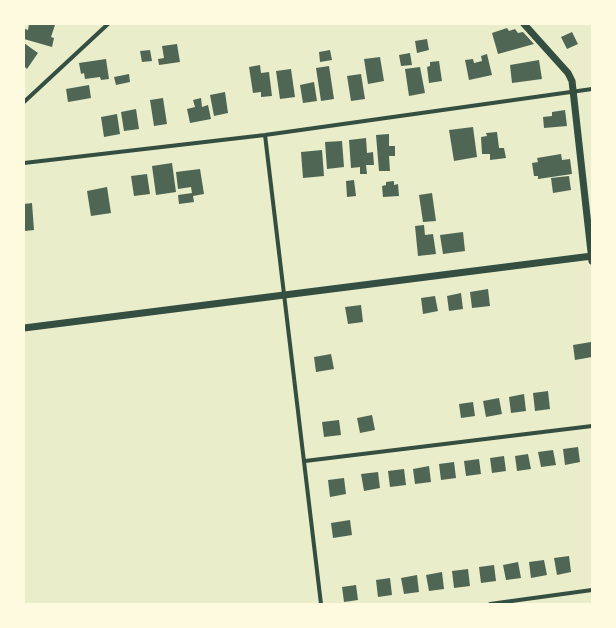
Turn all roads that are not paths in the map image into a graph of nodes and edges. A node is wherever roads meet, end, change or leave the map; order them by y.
1 (108, 24) edge
2 (524, 24) edge
3 (592, 89) edge
4 (574, 91) junction
5 (24, 102) edge
6 (265, 135) junction
7 (24, 163) edge
8 (592, 258) edge
9 (284, 295) junction
10 (24, 328) edge
11 (592, 426) edge
12 (305, 461) junction
13 (592, 590) edge
14 (320, 604) edge
15 (490, 604) edge

1 - 5 street
2 - 4 street
3 - 4 street
4 - 6 street
4 - 8 street
6 - 7 street
6 - 9 street
8 - 9 street
9 - 10 street
9 - 12 street
11 - 12 street
12 - 14 street
13 - 15 street

